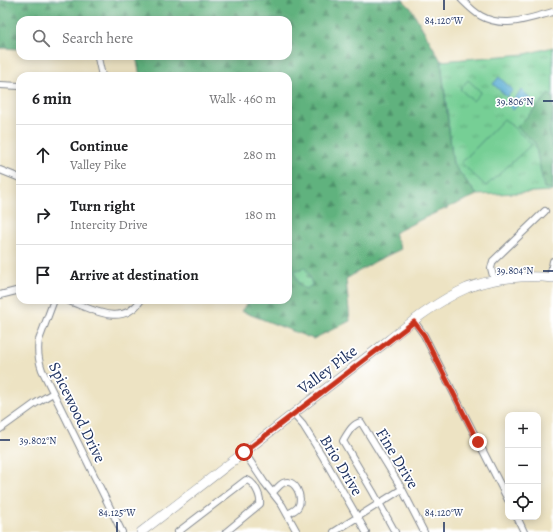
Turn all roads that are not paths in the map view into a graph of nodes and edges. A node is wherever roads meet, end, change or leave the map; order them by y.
1 (462, 0) edge
2 (553, 12) edge
3 (98, 60) edge
4 (101, 72) edge
5 (0, 85) edge
6 (16, 86) edge
7 (0, 170) edge
8 (16, 176) edge
9 (545, 211) dead end
10 (553, 261) edge
11 (551, 278) edge
12 (494, 280) junction
13 (16, 291) edge
14 (0, 295) edge
15 (52, 304) edge
16 (76, 304) edge
17 (137, 304) edge
18 (414, 322) junction
19 (53, 394) junction
20 (293, 414) junction
21 (0, 429) edge
22 (244, 452) junction
23 (402, 489) junction
24 (273, 492) junction
25 (505, 494) edge
26 (380, 503) junction
27 (288, 514) junction
28 (358, 516) junction
29 (518, 520) edge
30 (122, 532) edge
31 (141, 532) edge
32 (178, 532) edge
33 (226, 532) edge
34 (297, 532) edge
35 (334, 532) edge
36 (366, 532) edge
37 (395, 532) edge
38 (424, 532) edge
39 (524, 532) edge

1 - 2 street
3 - 4 street
5 - 6 street
7 - 8 street
9 - 12 street
10 - 11 street
11 - 12 street, Valley Pike
12 - 18 street, Valley Pike
13 - 14 street
15 - 19 street, Spicewood Drive
16 - 17 street
18 - 20 street, Valley Pike
18 - 25 street
19 - 21 street
19 - 30 street, Spicewood Drive
20 - 22 street, Valley Pike
20 - 28 street, Brio Drive
22 - 24 street
22 - 31 street, Valley Pike
23 - 26 street
23 - 26 street, Fine Drive
23 - 38 street, Fine Drive
24 - 27 street
24 - 27 street
26 - 28 street
26 - 37 street
27 - 34 street
28 - 35 street
28 - 36 street, Brio Drive
29 - 39 street
32 - 33 street

